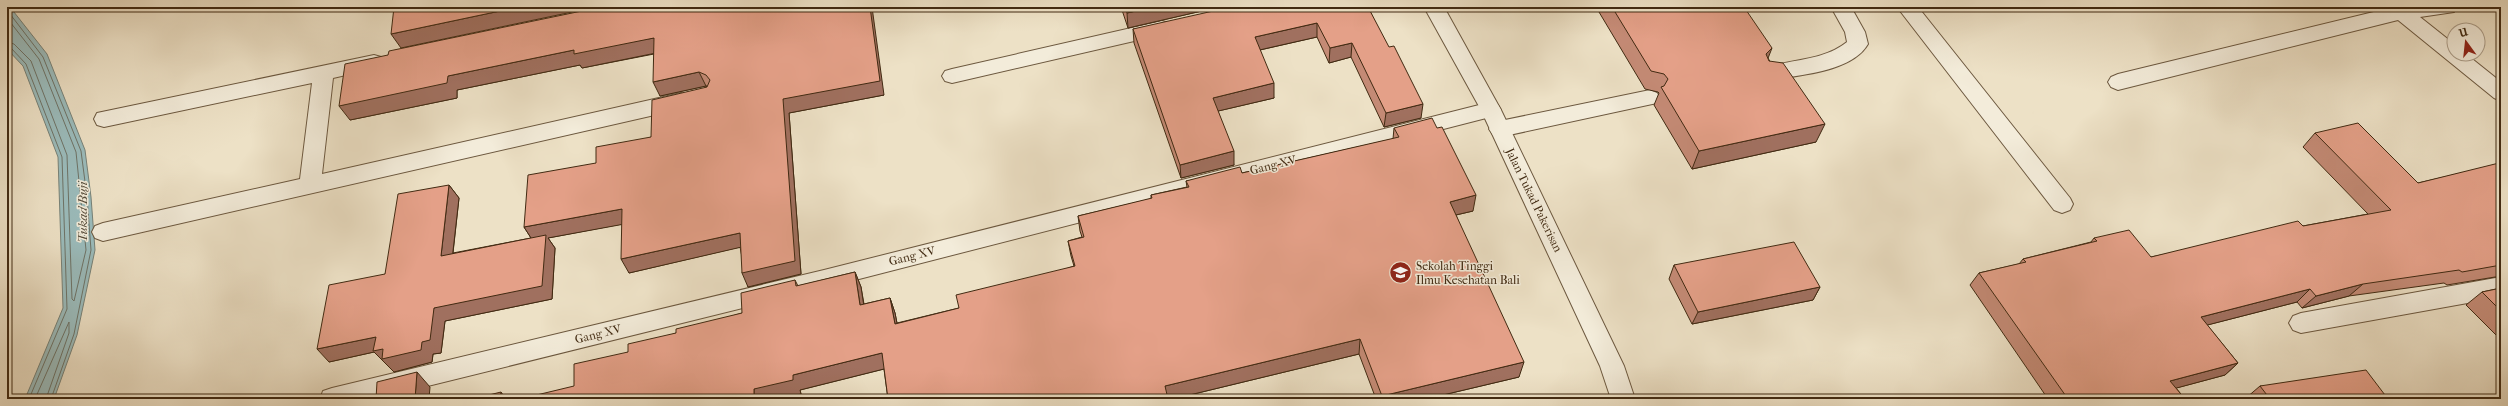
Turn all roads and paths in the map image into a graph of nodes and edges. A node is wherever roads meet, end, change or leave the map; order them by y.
1 (1434, 7) edge
2 (1842, 7) edge
3 (1906, 7) edge
4 (2447, 7) edge
5 (2398, 9) edge
6 (1178, 25) edge
7 (391, 59) edge
8 (323, 73) junction
9 (1770, 73) edge
10 (952, 76) dead end
11 (2118, 82) dead end
12 (2496, 86) edge
13 (697, 97) edge
14 (1650, 98) dead end
15 (104, 119) dead end
16 (1495, 119) junction
17 (310, 186) junction
18 (2062, 204) dead end
19 (103, 232) dead end
20 (2501, 287) edge
21 (2301, 323) dead end
22 (332, 399) edge
23 (1623, 399) edge

1 - 16 street, Jalan Tukad Pakerisan
2 - 9 street
3 - 18 street
4 - 5 street
5 - 11 street
5 - 12 street
6 - 10 street
7 - 8 street
8 - 15 street
8 - 17 street
13 - 17 street
14 - 16 street, Gang XV
16 - 22 street, Gang XV
16 - 23 street, Jalan Tukad Pakerisan
17 - 19 street
20 - 21 street

